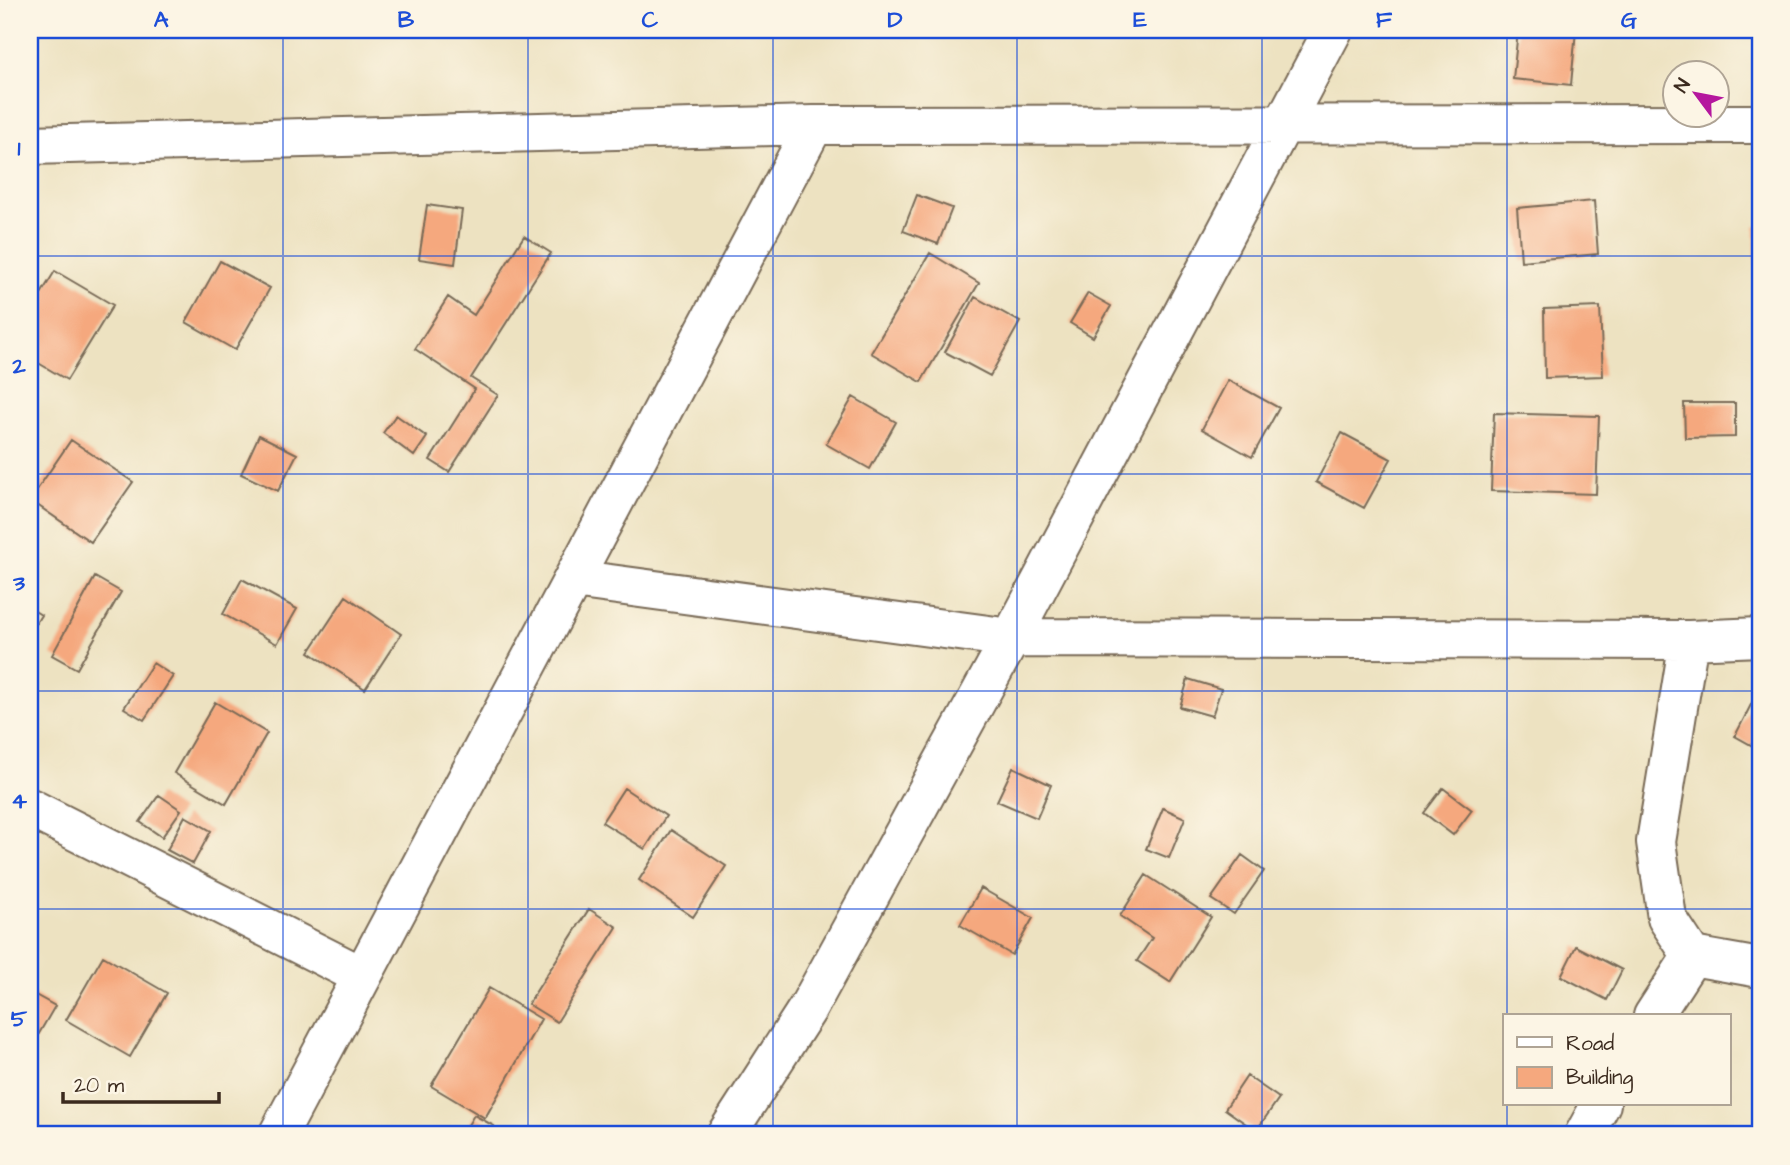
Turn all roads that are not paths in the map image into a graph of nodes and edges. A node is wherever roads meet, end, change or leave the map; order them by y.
1 (1333, 30) edge
2 (1285, 122) junction
3 (1760, 124) edge
4 (814, 125) junction
5 (30, 145) edge
6 (573, 579) junction
7 (1760, 637) edge
8 (1011, 638) junction
9 (1689, 640) junction
10 (30, 808) edge
11 (1692, 956) junction
12 (1760, 968) edge
13 (362, 976) junction
14 (1654, 1014) edge
15 (1600, 1106) edge
16 (278, 1135) edge
17 (726, 1135) edge
18 (1584, 1135) edge

1 - 2 street
2 - 3 street
2 - 4 street
2 - 8 street
4 - 5 street
4 - 6 street
6 - 8 street
6 - 13 street
7 - 9 street
8 - 9 street
8 - 17 street
9 - 11 street
10 - 13 street
11 - 12 street
11 - 14 street
13 - 16 street
15 - 18 street

